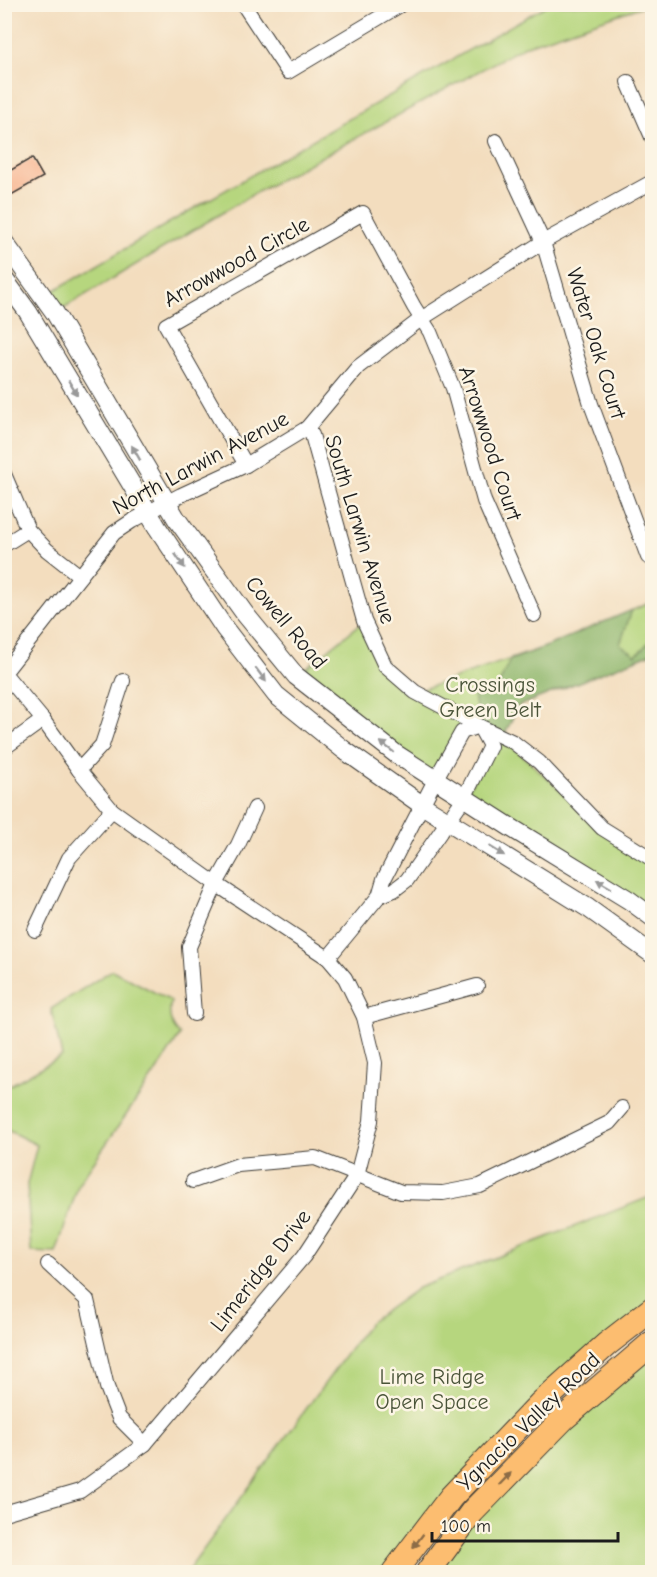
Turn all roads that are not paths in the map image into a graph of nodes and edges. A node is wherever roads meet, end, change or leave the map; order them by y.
1 (243, 4) edge
2 (401, 5) edge
3 (628, 82) dead end
4 (652, 137) edge
5 (495, 141) dead end
6 (652, 182) edge
7 (4, 242) edge
8 (543, 242) junction
9 (4, 279) edge
10 (421, 319) junction
11 (308, 428) junction
12 (246, 465) junction
13 (4, 474) edge
14 (166, 503) junction
15 (148, 512) junction
16 (28, 530) junction
17 (4, 545) edge
18 (648, 557) dead end
19 (80, 576) junction
20 (534, 615) dead end
21 (4, 673) edge
22 (123, 681) dead end
23 (43, 720) junction
24 (479, 726) junction
25 (4, 748) edge
26 (80, 770) junction
27 (435, 780) junction
28 (464, 798) junction
29 (422, 805) junction
30 (255, 808) dead end
31 (112, 810) junction
32 (448, 820) junction
33 (652, 859) edge
34 (216, 884) junction
35 (379, 896) junction
36 (652, 917) edge
37 (35, 930) dead end
38 (652, 954) edge
39 (328, 958) junction
40 (477, 986) dead end
41 (194, 1014) dead end
42 (364, 1017) junction
43 (622, 1108) dead end
44 (357, 1175) junction
45 (193, 1181) dead end
46 (48, 1264) dead end
47 (652, 1309) edge
48 (652, 1343) edge
49 (144, 1444) junction
50 (4, 1513) edge
51 (394, 1572) edge
52 (428, 1572) edge

1 - 2 street
3 - 4 street
5 - 8 street, Water Oak Court
6 - 8 street, North Larwin Avenue
14 -> 7 street, Cowell Road
8 - 10 street, North Larwin Avenue
8 - 18 street, Water Oak Court
9 -> 15 street
10 - 11 street, North Larwin Avenue
10 - 12 street, Arrowwood Circle
10 - 20 street, Arrowwood Court
11 - 12 street, North Larwin Avenue
11 - 24 street, South Larwin Avenue
12 - 14 street, North Larwin Avenue
13 - 16 street
14 - 15 street, North Larwin Avenue
27 -> 14 street, Cowell Road
15 - 19 street, North Larwin Avenue
15 -> 29 street
16 - 17 street
16 - 19 street
19 - 21 street, North Larwin Avenue
21 - 23 street, Limeridge Drive
22 - 26 street
23 - 25 street
23 - 26 street, Limeridge Drive
24 - 27 street
24 - 28 street
24 - 33 street, South Larwin Avenue
26 - 31 street, Limeridge Drive
27 - 28 street, Cowell Road
27 - 29 street
28 - 32 street
36 -> 28 street, Cowell Road
29 - 32 street
29 - 35 street
30 - 34 street
31 - 34 street, Limeridge Drive
31 - 37 street
32 - 35 street
32 -> 38 street
34 - 39 street, Limeridge Drive
34 - 41 street
35 - 39 street
39 - 42 street, Limeridge Drive
40 - 42 street
42 - 44 street, Limeridge Drive
43 - 44 street
44 - 45 street
44 - 49 street, Limeridge Drive
46 - 49 street
47 -> 51 highway, Ygnacio Valley Road
52 -> 48 highway, Ygnacio Valley Road
49 - 50 street, Limeridge Drive

